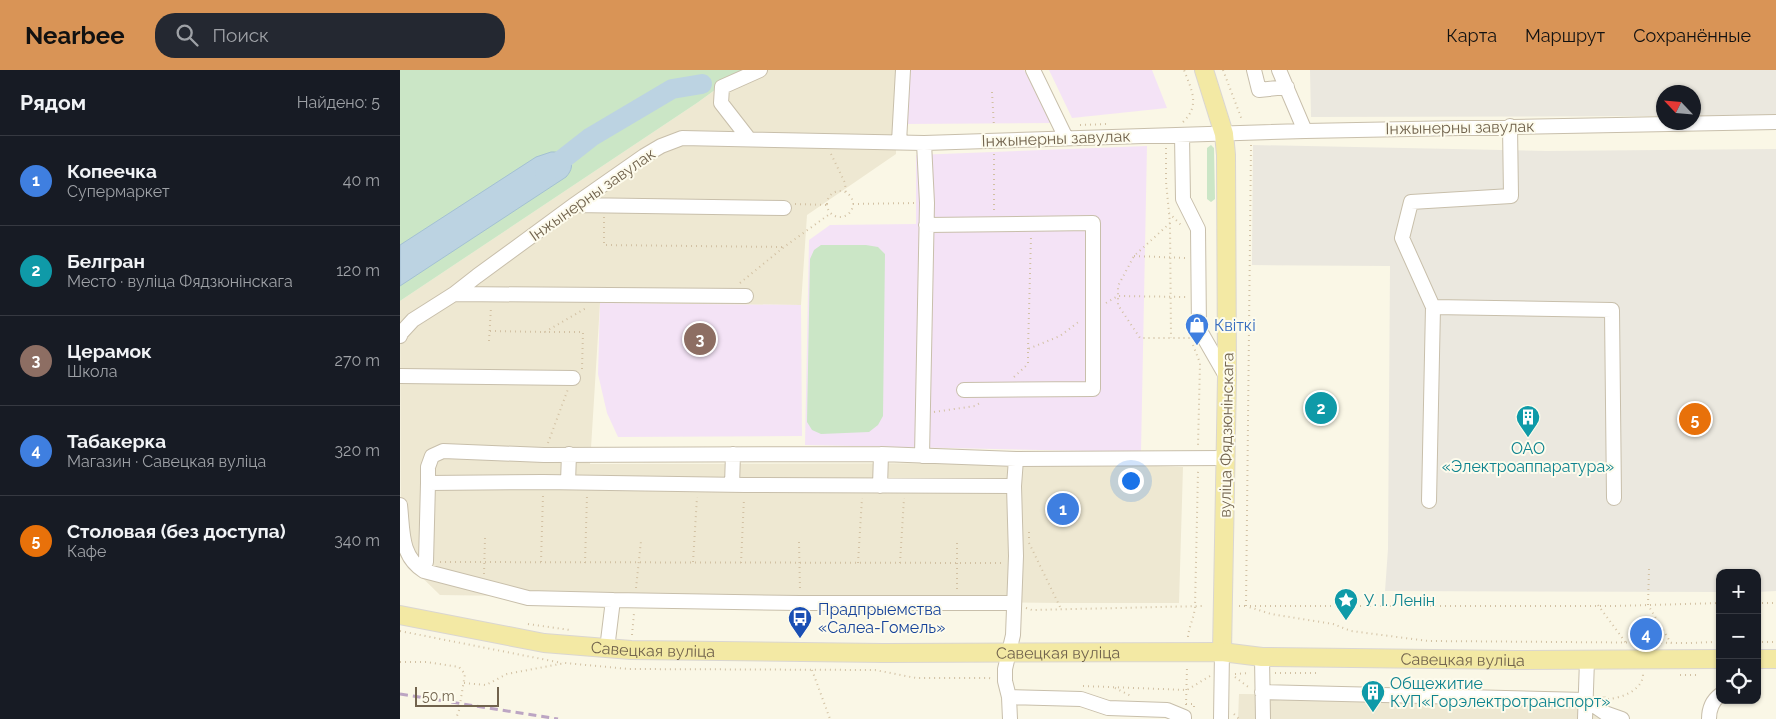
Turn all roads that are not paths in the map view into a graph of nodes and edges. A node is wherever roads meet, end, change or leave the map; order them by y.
1 (760, 70) edge
2 (903, 70) edge
3 (1033, 70) edge
4 (1204, 70) edge
5 (1254, 70) edge
6 (1279, 70) edge
7 (1287, 87) junction
8 (1776, 122) edge
9 (1510, 126) junction
10 (1182, 129) junction
11 (1305, 130) junction
12 (1224, 134) junction
13 (1066, 138) junction
14 (749, 139) junction
15 (899, 142) junction
16 (924, 142) junction
17 (574, 205) junction
18 (784, 208) dead end
19 (926, 225) junction
20 (454, 294) junction
21 (746, 296) dead end
22 (1433, 307) junction
23 (400, 336) edge
24 (400, 376) edge
25 (1227, 377) junction
26 (572, 378) road end
27 (964, 390) dead end
28 (568, 454) junction
29 (733, 454) junction
30 (881, 454) junction
31 (922, 456) junction
32 (1226, 458) junction
33 (1016, 459) junction
34 (568, 482) junction
35 (428, 483) junction
36 (738, 485) junction
37 (880, 486) junction
38 (1014, 486) junction
39 (1614, 498) dead end
40 (1429, 501) dead end
41 (400, 505) edge
42 (425, 566) junction
43 (613, 600) junction
44 (1014, 603) junction
45 (400, 615) edge
46 (607, 649) junction
47 (1222, 652) junction
48 (1009, 653) junction
49 (1262, 656) junction
50 (1716, 659) edge
51 (1761, 659) edge
52 (1776, 659) edge
53 (1587, 660) junction
54 (1262, 692) junction
55 (1009, 698) junction
56 (1716, 698) edge
57 (1586, 700) junction
58 (1108, 714) edge
59 (1126, 714) edge
60 (1184, 718) edge
61 (1010, 719) edge
62 (1221, 719) edge
63 (1263, 719) edge
64 (1585, 719) edge
65 (1622, 719) edge
66 (1708, 719) edge

1 - 14 street
2 - 15 street
3 - 13 street
4 - 12 main road, вуліца Фядзюнінскага
5 - 7 street
6 - 7 street
7 - 11 street
8 - 9 street, Інжынерны завулак
9 - 11 street, Інжынерны завулак
9 - 22 street
10 - 12 street, Інжынерны завулак
10 - 13 street, Інжынерны завулак
10 - 25 street
11 - 12 street, Інжынерны завулак
12 - 25 main road, вуліца Фядзюнінскага
13 - 16 street, Інжынерны завулак
14 - 15 street, Інжынерны завулак
14 - 17 street, Інжынерны завулак
15 - 16 street, Інжынерны завулак
16 - 19 street
17 - 18 street
17 - 20 street, Інжынерны завулак
19 - 27 street
19 - 31 street
20 - 21 street
20 - 23 street, Інжынерны завулак
22 - 39 street
22 - 40 street
24 - 26 street
25 - 32 main road, вуліца Фядзюнінскага
28 - 29 street
28 - 34 street
28 - 35 street
29 - 30 street
29 - 36 street
30 - 31 street
30 - 37 street
31 - 33 street
32 - 33 street
32 - 47 main road, вуліца Фядзюнінскага
33 - 38 street
34 - 35 street
34 - 36 street
35 - 42 street
36 - 37 street
37 - 38 street
38 - 44 street
41 - 42 street
42 - 43 street
43 - 44 street
43 - 46 street
44 - 48 street
45 - 46 main road, Савецкая вуліца
46 - 48 main road, Савецкая вуліца
47 - 48 main road, Савецкая вуліца
47 - 49 main road, Савецкая вуліца
47 - 62 street
48 - 55 street
49 - 53 main road, Савецкая вуліца
49 - 54 street
50 - 53 main road, Савецкая вуліца
51 - 52 main road
53 - 57 street
54 - 57 street
54 - 63 street
55 - 58 street
55 - 61 street
56 - 66 street
57 - 64 street
57 - 65 street
58 - 59 street
59 - 60 street

